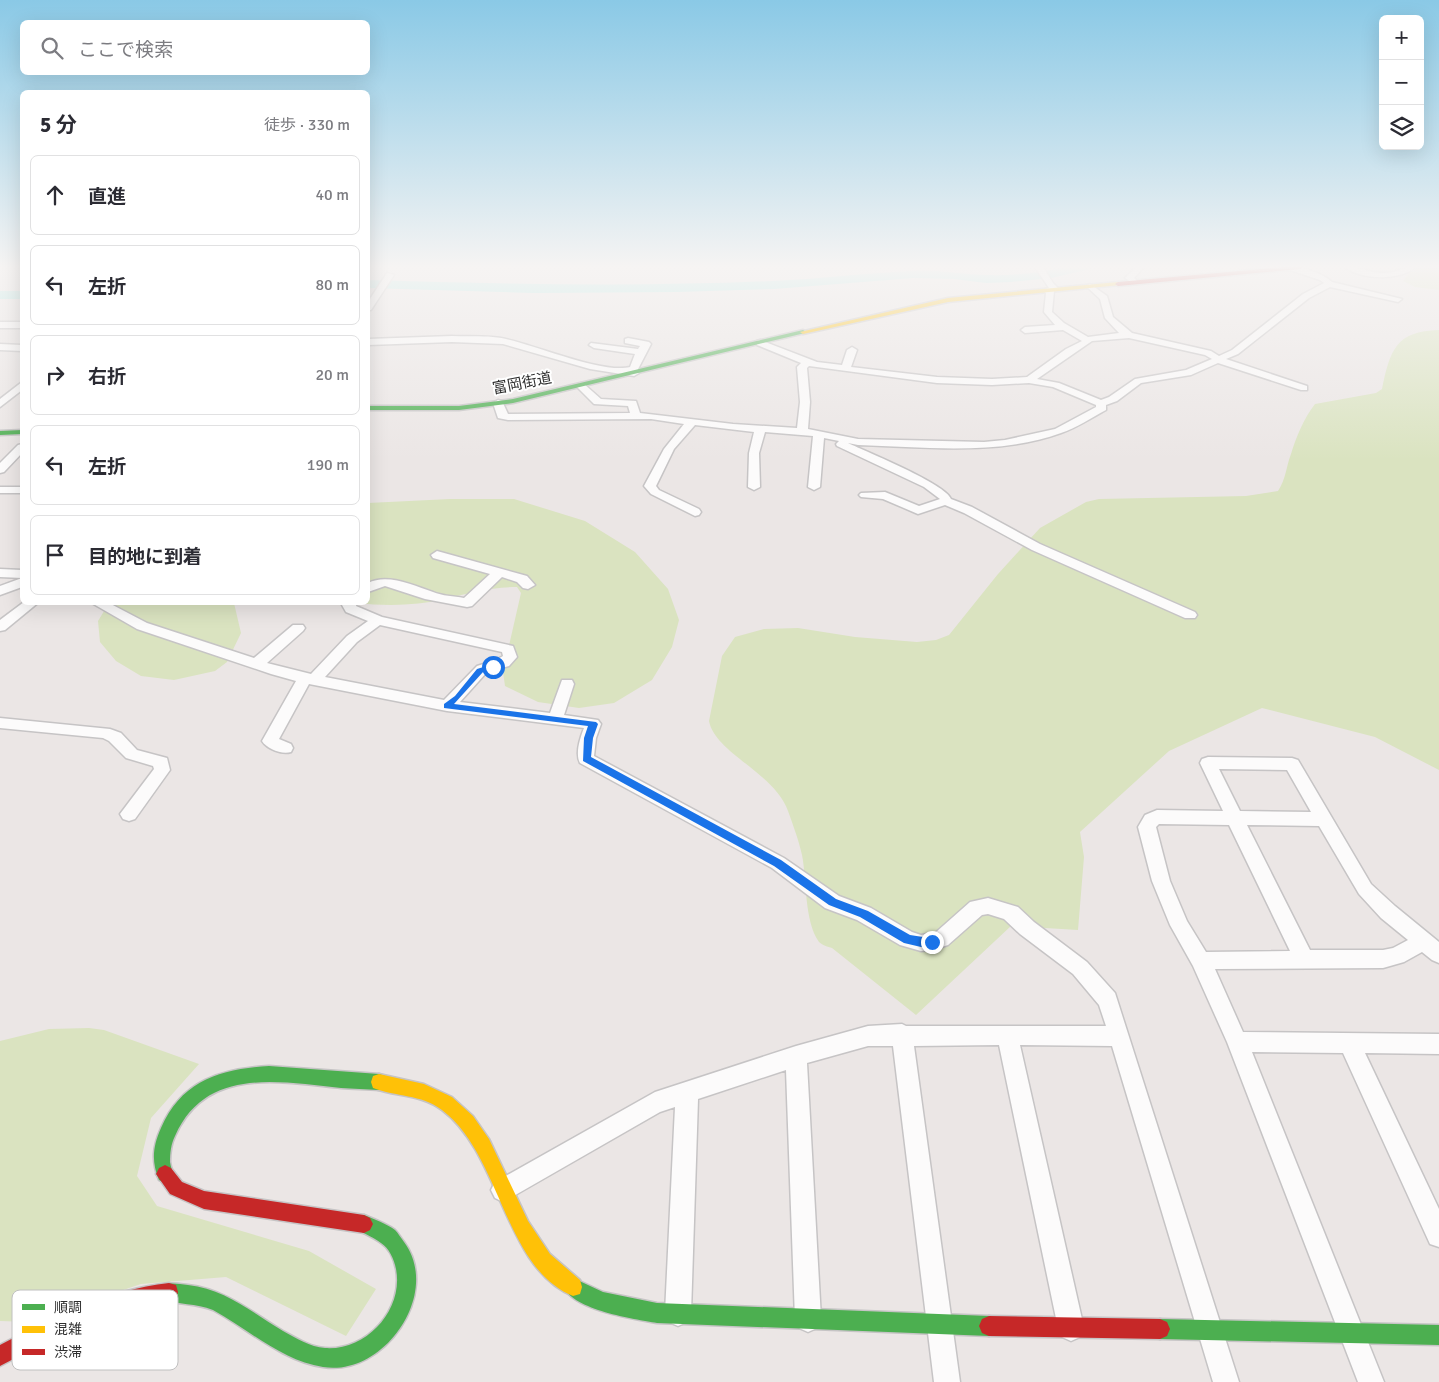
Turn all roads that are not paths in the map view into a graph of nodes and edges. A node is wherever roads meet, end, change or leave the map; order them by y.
1 (809, 331) edge
2 (1071, 331) edge
3 (1123, 331) edge
4 (1261, 331) edge
5 (1129, 335) junction
6 (1087, 340) junction
7 (628, 341) dead end
8 (370, 342) edge
9 (760, 343) junction
10 (594, 345) dead end
11 (0, 348) edge
12 (20, 348) edge
13 (852, 350) dead end
14 (602, 356) dead end
15 (639, 357) junction
16 (1219, 358) junction
17 (807, 363) junction
18 (845, 369) junction
19 (630, 372) junction
20 (1029, 380) junction
21 (20, 386) edge
22 (581, 386) junction
23 (20, 387) edge
24 (1304, 388) dead end
25 (0, 391) edge
26 (498, 403) junction
27 (1100, 403) junction
28 (0, 404) edge
29 (370, 408) edge
30 (636, 416) junction
31 (693, 421) junction
32 (760, 430) junction
33 (20, 432) edge
34 (802, 432) junction
35 (0, 433) edge
36 (819, 434) junction
37 (20, 449) edge
38 (0, 470) edge
39 (754, 487) dead end
40 (814, 487) dead end
41 (0, 490) edge
42 (20, 490) edge
43 (865, 495) dead end
44 (946, 501) junction
45 (695, 512) dead end
46 (437, 555) dead end
47 (0, 573) edge
48 (20, 574) edge
49 (498, 574) junction
50 (20, 583) edge
51 (528, 585) dead end
52 (370, 587) edge
53 (0, 592) edge
54 (29, 605) edge
55 (102, 605) edge
56 (351, 605) edge
57 (1190, 615) dead end
58 (378, 620) junction
59 (0, 627) edge
60 (298, 628) dead end
61 (279, 644) junction
62 (294, 648) dead end
63 (256, 664) junction
64 (310, 678) junction
65 (567, 684) dead end
66 (447, 706) junction
67 (556, 720) junction
68 (0, 723) edge
69 (285, 748) dead end
70 (129, 814) dead end
71 (1234, 818) junction
72 (1323, 819) junction
73 (1423, 942) junction
74 (1439, 954) edge
75 (1304, 959) junction
76 (1201, 960) junction
77 (902, 1034) junction
78 (1007, 1035) junction
79 (1118, 1036) junction
80 (1237, 1042) junction
81 (1349, 1042) junction
82 (1439, 1044) edge
83 (796, 1056) junction
84 (687, 1092) junction
85 (503, 1190) junction
86 (1439, 1235) edge
87 (178, 1293) edge
88 (678, 1313) junction
89 (808, 1318) junction
90 (939, 1325) junction
91 (1071, 1328) junction
92 (1211, 1332) junction
93 (1352, 1334) junction
94 (1439, 1335) edge
95 (12, 1350) edge
96 (0, 1356) edge
97 (947, 1382) edge
98 (1226, 1382) edge
99 (1372, 1382) edge

1 - 9 street, 富岡街道
2 - 6 street
3 - 5 street
4 - 16 street
5 - 6 street
5 - 16 street
6 - 20 street
7 - 15 street
8 - 19 street
9 - 17 street
9 - 19 street, 富岡街道
10 - 15 street
11 - 12 street
13 - 18 street
14 - 15 street
15 - 19 street
16 - 24 street
16 - 27 street
17 - 18 street
17 - 34 street
18 - 20 street
19 - 22 street, 富岡街道
20 - 27 street
21 - 25 street
22 - 26 street, 富岡街道
22 - 30 street
23 - 28 street
26 - 29 street, 富岡街道
26 - 30 street
27 - 36 street
30 - 31 street
31 - 32 street
31 - 45 street
32 - 34 street
32 - 39 street
33 - 35 street
34 - 36 street
36 - 40 street
36 - 44 street
37 - 38 street
41 - 42 street
43 - 44 street
44 - 57 street
46 - 49 street
47 - 48 street
49 - 51 street
49 - 52 street
50 - 53 street
54 - 59 street
55 - 63 street
56 - 58 street
58 - 64 street
58 - 66 street
60 - 61 street
61 - 62 street
61 - 63 street
63 - 64 street
64 - 66 street
64 - 69 street
65 - 67 street
66 - 67 street
67 - 79 street
68 - 70 street
71 - 72 street
71 - 72 street
71 - 75 street
71 - 76 street
72 - 73 street
73 - 74 street
73 - 75 street
75 - 76 street
76 - 80 street
77 - 78 street
77 - 83 street
77 - 90 street
78 - 79 street
78 - 91 street
79 - 92 street
80 - 81 street
80 - 93 street
81 - 82 street
81 - 86 street
83 - 84 street
83 - 89 street
84 - 85 street
84 - 88 street
85 - 87 street
85 - 88 street
88 - 89 street
89 - 90 street
90 - 91 street
90 - 97 street
91 - 92 street
92 - 93 street
92 - 98 street
93 - 94 street
93 - 99 street
95 - 96 street

